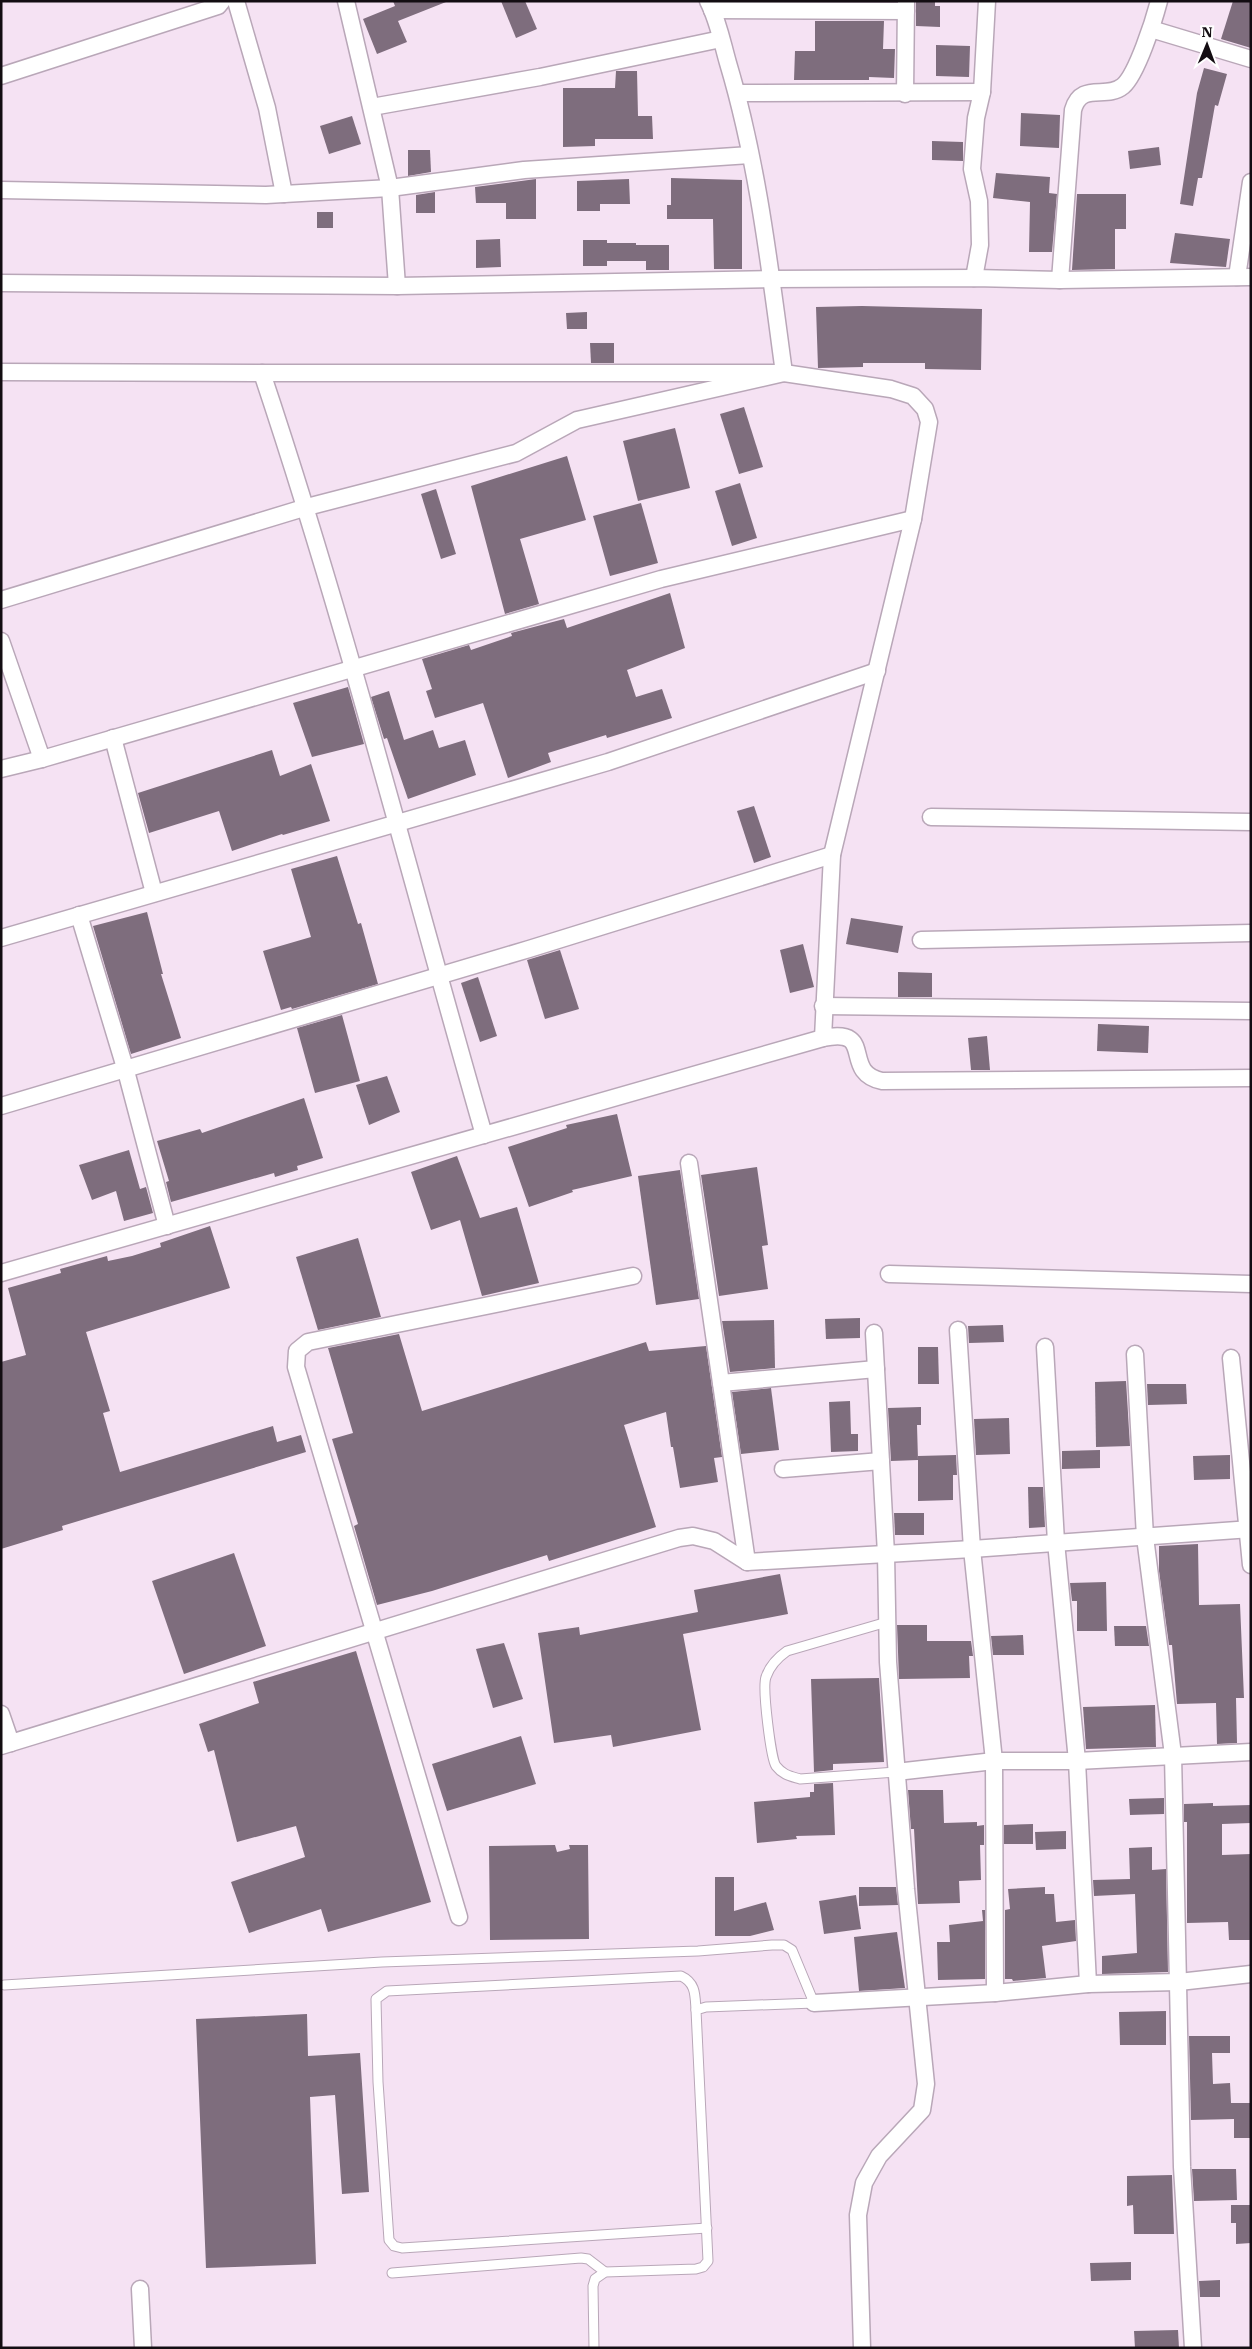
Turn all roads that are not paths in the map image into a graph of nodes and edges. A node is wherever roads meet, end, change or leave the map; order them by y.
1 (222, 1) edge
2 (236, 1) edge
3 (346, 1) edge
4 (987, 1) edge
5 (1159, 1) edge
6 (710, 5) edge
7 (906, 6) edge
8 (1151, 29) junction
9 (721, 39) junction
10 (1251, 58) edge
11 (1, 76) edge
12 (982, 92) junction
13 (737, 93) junction
14 (905, 94) junction
15 (372, 107) junction
16 (750, 156) junction
17 (1251, 182) edge
18 (390, 188) junction
19 (1, 190) edge
20 (284, 194) junction
21 (1244, 277) edge
22 (974, 278) junction
23 (771, 279) junction
24 (1060, 280) junction
25 (1, 283) edge
26 (397, 286) junction
27 (1, 372) edge
28 (262, 373) junction
29 (784, 373) junction
30 (307, 508) junction
31 (913, 519) junction
32 (1, 600) edge
33 (1, 641) edge
34 (354, 667) junction
35 (877, 671) junction
36 (113, 738) junction
37 (42, 759) junction
38 (1, 769) edge
39 (931, 817) dead end
40 (397, 822) junction
41 (1251, 822) edge
42 (832, 855) junction
43 (154, 893) junction
44 (79, 915) junction
45 (1251, 933) edge
46 (2, 934) edge
47 (921, 940) dead end
48 (438, 976) junction
49 (823, 1006) junction
50 (1251, 1011) edge
51 (823, 1038) junction
52 (126, 1071) junction
53 (1251, 1078) edge
54 (1, 1106) edge
55 (484, 1135) junction
56 (689, 1163) dead end
57 (167, 1226) junction
58 (1, 1273) edge
59 (889, 1274) dead end
60 (633, 1276) dead end
61 (1251, 1284) edge
62 (958, 1330) dead end
63 (874, 1333) dead end
64 (1045, 1348) dead end
65 (1135, 1354) dead end
66 (1231, 1358) dead end
67 (876, 1369) junction
68 (721, 1383) junction
69 (881, 1461) junction
70 (783, 1469) dead end
71 (1250, 1529) edge
72 (1145, 1537) junction
73 (1056, 1542) junction
74 (972, 1550) junction
75 (886, 1554) junction
76 (748, 1562) junction
77 (1251, 1565) edge
78 (887, 1622) junction
79 (375, 1632) junction
80 (1, 1714) edge
81 (6, 1744) edge
82 (1251, 1752) edge
83 (1173, 1755) junction
84 (994, 1761) junction
85 (1077, 1761) junction
86 (896, 1772) junction
87 (459, 1917) dead end
88 (1251, 1974) edge
89 (1179, 1982) junction
90 (1088, 1984) junction
91 (4, 1985) dead end
92 (995, 1993) junction
93 (919, 1997) junction
94 (814, 2003) junction
95 (696, 2010) junction
96 (707, 2228) junction
97 (605, 2272) junction
98 (392, 2273) dead end
99 (140, 2289) dead end
100 (143, 2348) edge
101 (594, 2348) edge
102 (862, 2348) edge
103 (1192, 2348) edge

1 - 11 street
2 - 20 street
3 - 15 street
4 - 12 street
5 - 8 street
6 - 7 street
6 - 9 street
7 - 14 street
8 - 10 street
8 - 24 street
9 - 13 street
9 - 15 street
12 - 14 street
12 - 22 street
13 - 14 street
13 - 16 street
15 - 18 street
16 - 18 street
16 - 23 street
17 - 21 street
18 - 20 street
18 - 26 street
19 - 20 street
21 - 24 street
22 - 23 street
22 - 24 street
23 - 26 street
23 - 29 street
25 - 26 street
27 - 28 street
28 - 29 street
28 - 30 street
29 - 30 street
29 - 31 street
30 - 32 street
30 - 34 street
31 - 34 street
31 - 35 street
33 - 37 street
34 - 36 street
34 - 40 street
35 - 40 street
35 - 42 street
36 - 37 street
36 - 43 street
37 - 38 street
39 - 41 street
40 - 43 street
40 - 48 street
42 - 48 street
42 - 49 street
43 - 44 street
44 - 46 street
44 - 52 street
45 - 47 street
48 - 52 street
48 - 55 street
49 - 50 street
49 - 51 street
51 - 53 street
51 - 55 street
52 - 54 street
52 - 57 street
55 - 57 street
56 - 68 street
57 - 58 street
59 - 61 street
60 - 79 street
62 - 74 street
63 - 67 street
64 - 73 street
65 - 72 street
66 - 71 street
67 - 68 street
67 - 69 street
68 - 76 street
69 - 70 street
69 - 75 street
71 - 72 street
71 - 77 street
72 - 73 street
72 - 83 street
73 - 74 street
73 - 85 street
74 - 75 street
74 - 84 street
75 - 76 street
75 - 78 street
76 - 79 street
78 - 86 street
78 - 86 lane
79 - 81 street
79 - 87 street
80 - 81 street
82 - 83 street
83 - 85 street
83 - 89 street
84 - 85 street
84 - 86 street
84 - 92 street
85 - 90 street
86 - 93 street
88 - 89 street
89 - 90 street
89 - 103 street
90 - 92 street
91 - 94 lane
92 - 93 street
93 - 94 street
93 - 102 street
94 - 95 lane
95 - 96 lane
95 - 96 lane
96 - 97 lane
97 - 98 lane
97 - 101 lane
99 - 100 street

